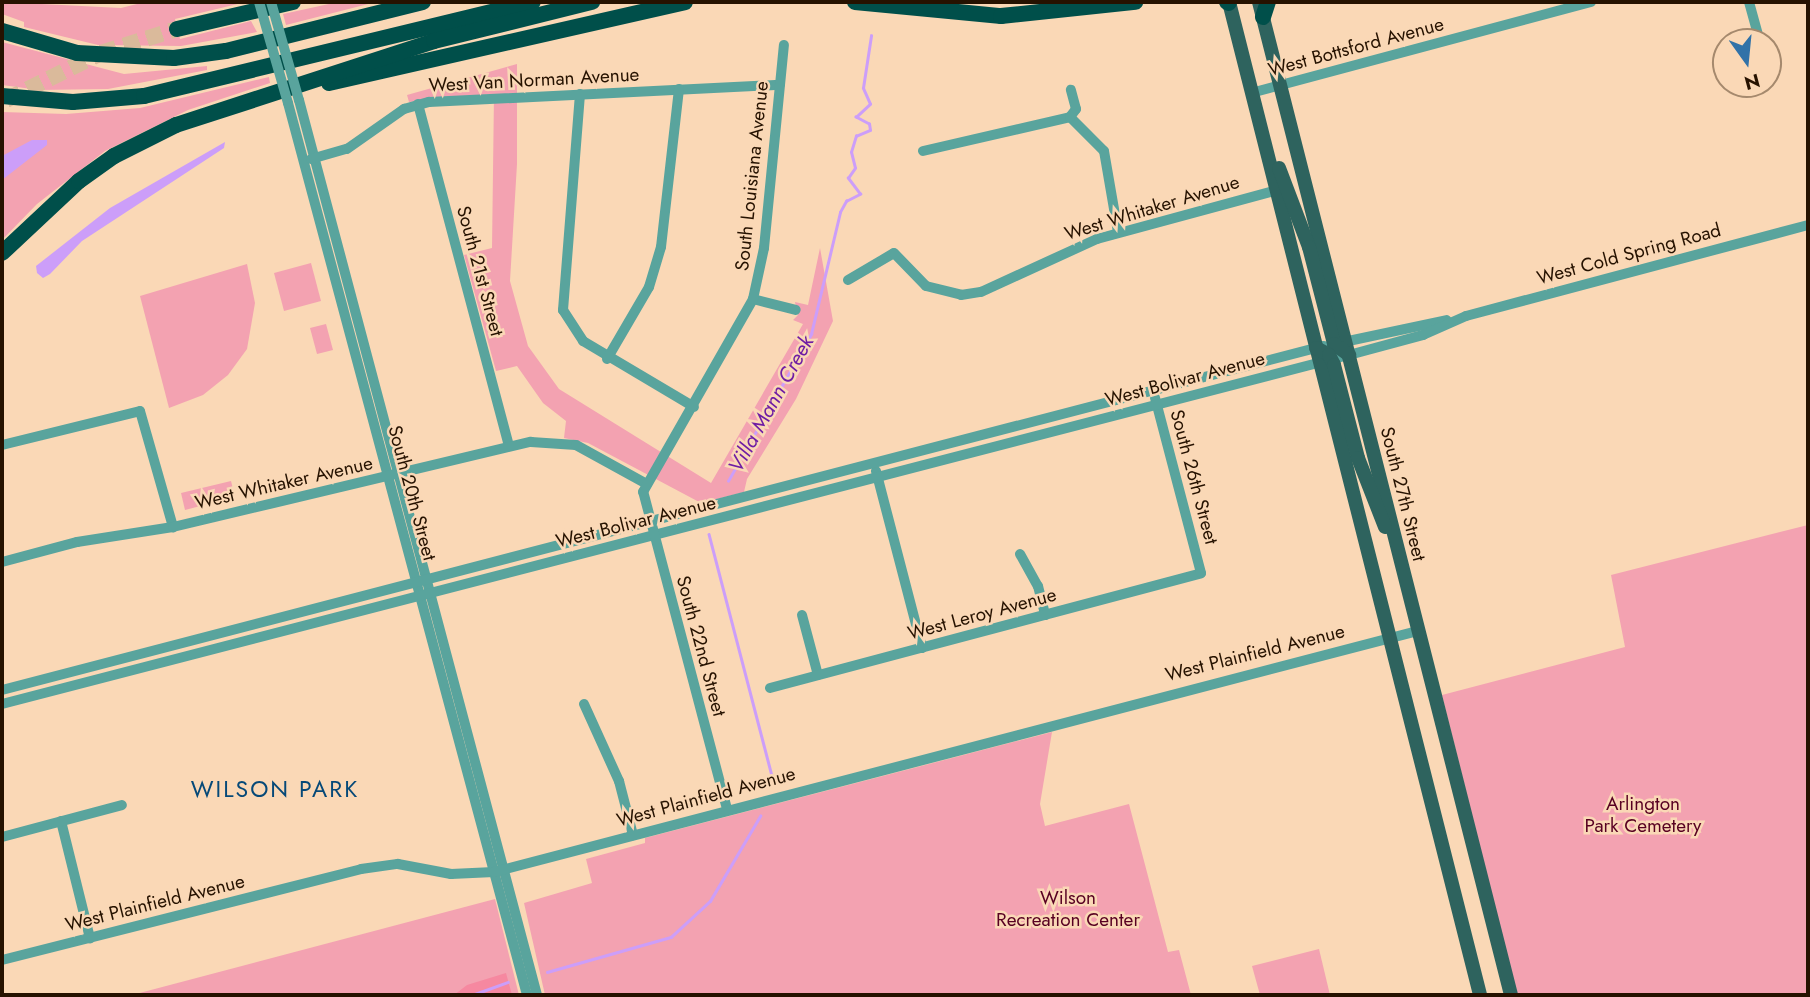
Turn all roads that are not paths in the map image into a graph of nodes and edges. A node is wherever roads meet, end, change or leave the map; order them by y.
1 (259, 2) edge
2 (271, 2) edge
3 (293, 2) edge
4 (423, 2) edge
5 (533, 2) edge
6 (592, 2) edge
7 (685, 2) edge
8 (855, 2) edge
9 (1063, 2) edge
10 (1135, 2) edge
11 (1228, 2) edge
12 (1591, 2) edge
13 (1749, 2) edge
14 (1263, 7) edge
15 (1001, 16) junction
16 (1756, 28) edge
17 (177, 29) tunnel mouth
18 (2, 31) edge
19 (784, 45) dead end
20 (780, 85) junction
21 (1279, 86) junction
22 (679, 89) junction
23 (1071, 90) dead end
24 (1251, 93) junction
25 (580, 94) junction
26 (2, 96) edge
27 (244, 100) junction
28 (294, 102) junction
29 (418, 104) junction
30 (1070, 117) junction
31 (1258, 118) junction
32 (923, 151) dead end
33 (310, 159) junction
34 (1277, 190) junction
35 (1808, 225) edge
36 (1118, 232) junction
37 (2, 253) edge
38 (848, 280) dead end
39 (753, 299) junction
40 (796, 310) dead end
41 (1343, 347) junction
42 (1322, 356) junction
43 (607, 359) junction
44 (1256, 363) junction
45 (1260, 377) junction
46 (1154, 390) junction
47 (1157, 404) junction
48 (694, 407) junction
49 (1016, 426) junction
50 (1020, 440) junction
51 (2, 445) edge
52 (509, 446) junction
53 (874, 463) junction
54 (395, 476) junction
55 (878, 477) junction
56 (645, 488) junction
57 (650, 522) junction
58 (173, 527) junction
59 (654, 535) junction
60 (1020, 554) dead end
61 (2, 562) edge
62 (1201, 573) joint
63 (1404, 577) junction
64 (422, 581) junction
65 (426, 594) junction
66 (802, 615) dead end
67 (1045, 615) junction
68 (1417, 631) junction
69 (1390, 637) junction
70 (922, 648) junction
71 (818, 675) junction
72 (771, 688) dead end
73 (2, 690) edge
74 (2, 704) edge
75 (584, 704) dead end
76 (122, 805) dead end
77 (727, 809) junction
78 (61, 821) junction
79 (633, 835) junction
80 (2, 837) edge
81 (499, 871) junction
82 (90, 938) junction
83 (2, 960) edge
84 (527, 995) edge
85 (537, 995) edge
86 (1480, 995) edge
87 (1511, 995) edge

1 - 28 street, South 20th Street, bridge
2 - 28 street, South 20th Street, bridge
3 - 17 highway
4 - 18 highway
5 - 26 highway
6 - 27 highway
7 - 27 highway
8 - 15 highway
9 - 15 highway
10 - 15 highway
11 - 24 main road
12 - 21 street, West Bottsford Avenue
13 - 16 street
14 - 21 main road, South 27th Street
19 - 20 street, South Louisiana Avenue
20 - 22 street, West Van Norman Avenue
20 - 39 street, South Louisiana Avenue
21 - 24 street, West Bottsford Avenue
21 - 41 main road, South 27th Street
22 - 25 street, West Van Norman Avenue
22 - 43 street
23 - 30 street
24 - 31 main road
25 - 29 street, West Van Norman Avenue
25 - 43 street
27 - 37 highway
28 - 33 street, South 20th Street
29 - 33 street, West Van Norman Avenue
29 - 52 street, South 21st Street
30 - 32 street
30 - 36 street
31 - 34 main road
31 - 41 main road
33 - 54 street, South 20th Street
34 - 36 street, West Whitaker Avenue
34 - 42 main road
35 - 41 street, West Cold Spring Road
36 - 38 street, West Whitaker Avenue
39 - 40 street
39 - 48 street, South Louisiana Avenue
41 - 42 street
41 - 42 street, West Cold Spring Road
41 - 63 main road, South 27th Street
42 - 44 street, West Bolivar Avenue
42 - 45 street, West Bolivar Avenue
42 - 63 main road
42 - 69 main road
43 - 48 street
44 - 45 street
44 - 46 street, West Bolivar Avenue
45 - 47 street, West Bolivar Avenue
46 - 47 street, South 26th Street
46 - 49 street, West Bolivar Avenue
47 - 50 street, West Bolivar Avenue
47 - 62 street, South 26th Street
48 - 56 street, South Louisiana Avenue
49 - 50 street
49 - 53 street, West Bolivar Avenue
50 - 55 street, West Bolivar Avenue
51 - 58 street
52 - 54 street, West Whitaker Avenue
52 - 56 street, West Whitaker Avenue
53 - 55 street
53 - 57 street, West Bolivar Avenue
54 - 58 street, West Whitaker Avenue
54 - 64 street, South 20th Street
55 - 59 street, West Bolivar Avenue
55 - 70 street
56 - 57 street, South 22nd Street
57 - 59 street, South 22nd Street
57 - 64 street, West Bolivar Avenue
58 - 61 street, West Whitaker Avenue
59 - 65 street, West Bolivar Avenue
59 - 77 street, South 22nd Street
60 - 67 street
62 - 67 street, West Leroy Avenue
63 - 68 main road, South 27th Street
64 - 65 street, South 20th Street
64 - 73 street, West Bolivar Avenue
65 - 74 street, West Bolivar Avenue
65 - 81 street, South 20th Street
66 - 71 street
67 - 70 street, West Leroy Avenue
68 - 69 street, West Plainfield Avenue
68 - 87 main road, South 27th Street
69 - 77 street, West Plainfield Avenue
69 - 86 main road
70 - 71 street, West Leroy Avenue
71 - 72 street, West Leroy Avenue
75 - 79 street
76 - 78 street
77 - 79 street, West Plainfield Avenue
78 - 80 street
78 - 82 street
79 - 81 street, West Plainfield Avenue
81 - 82 street, West Plainfield Avenue
81 - 84 street, South 20th Street
81 - 85 street, South 20th Street
82 - 83 street, West Plainfield Avenue

